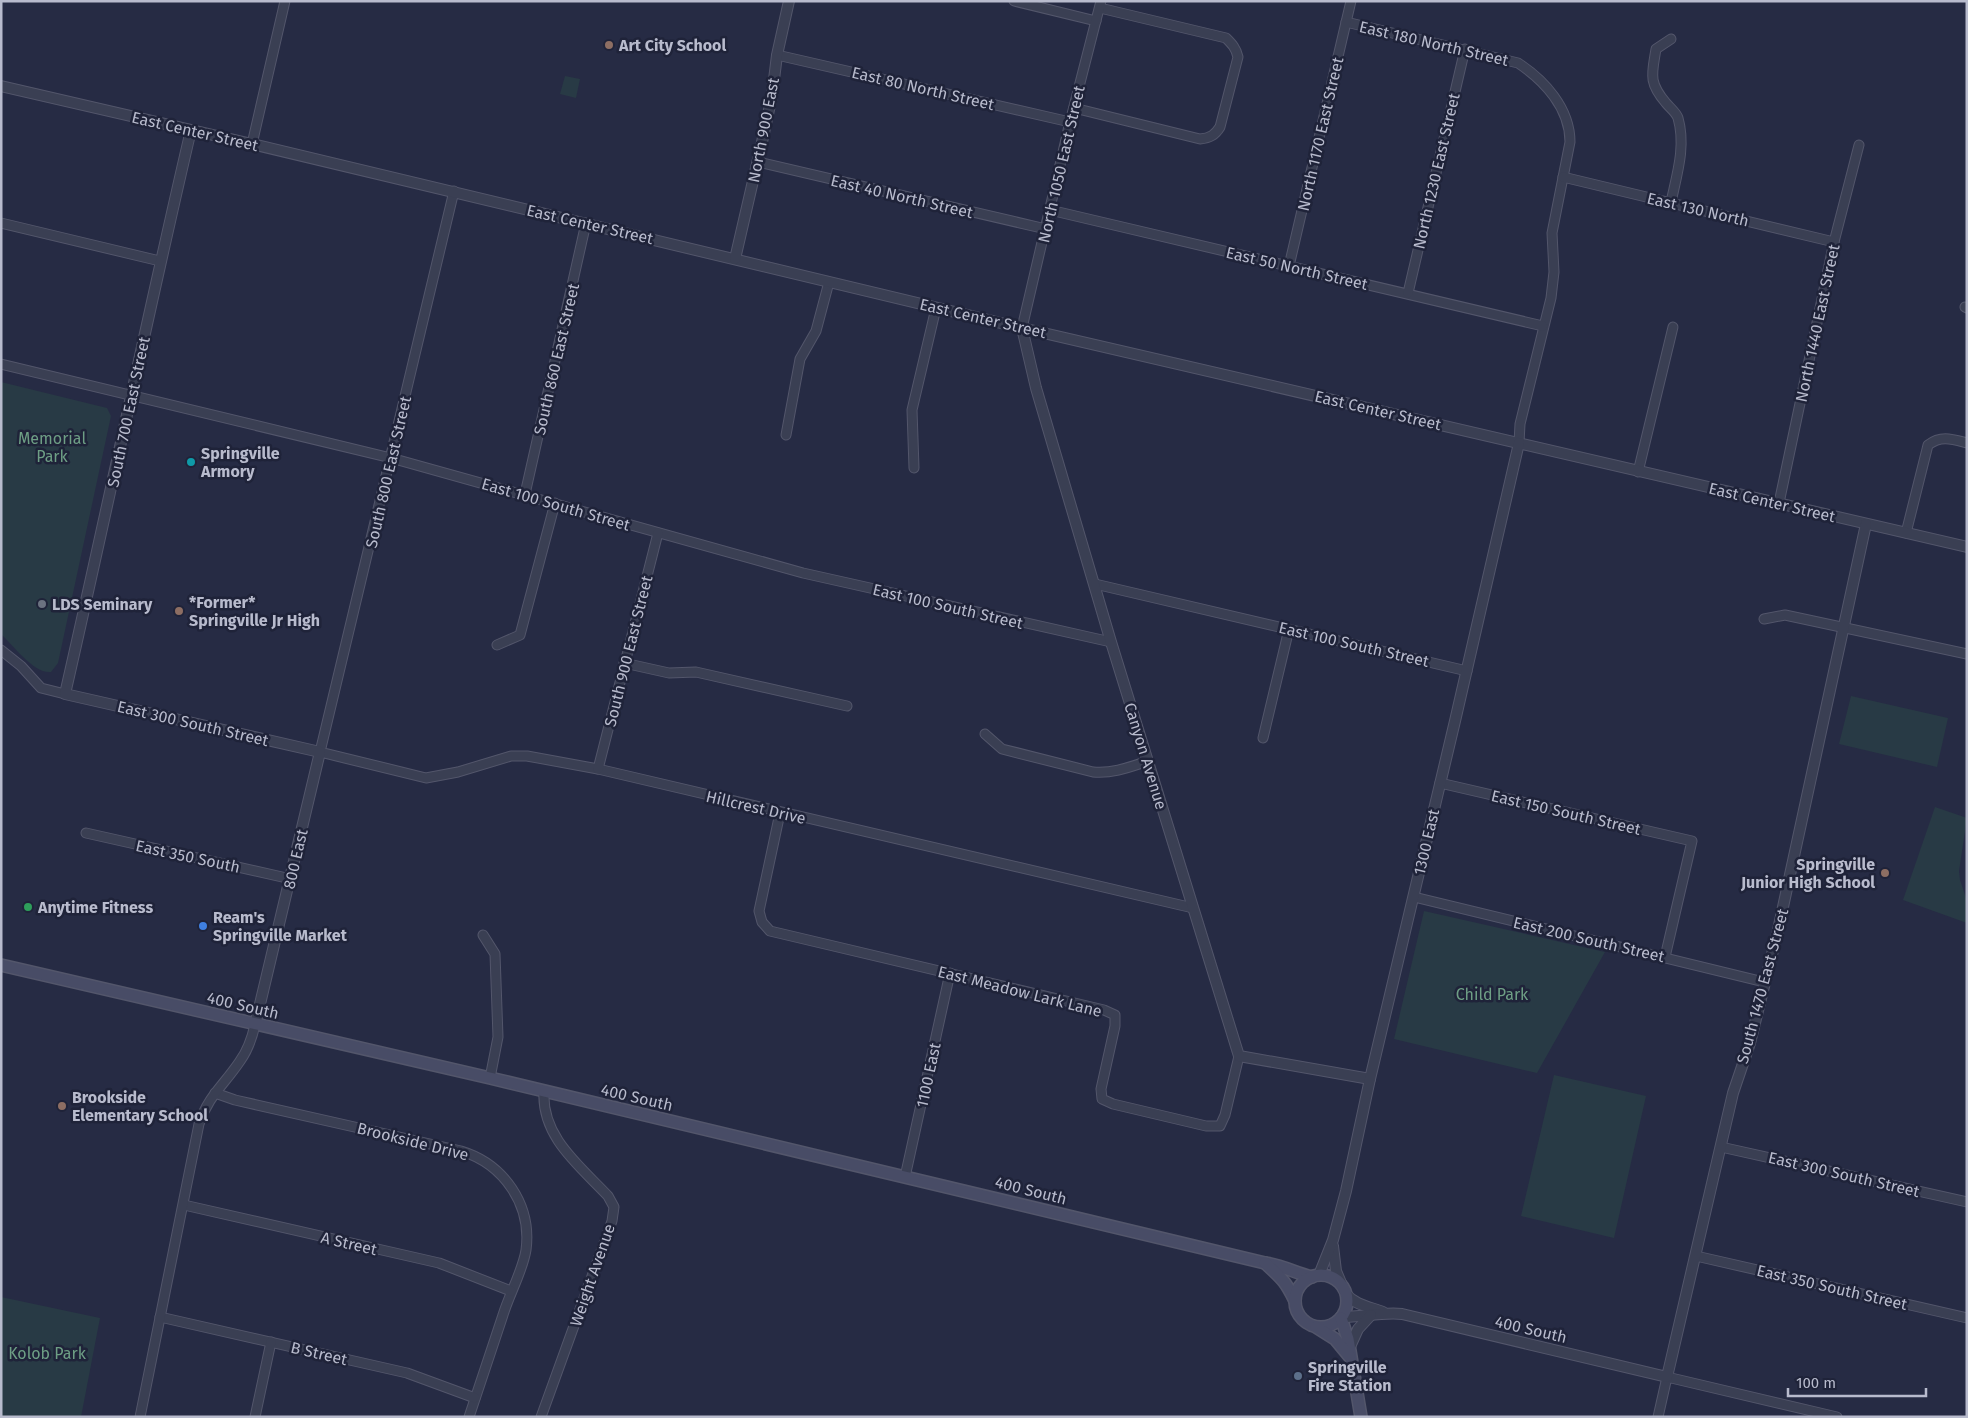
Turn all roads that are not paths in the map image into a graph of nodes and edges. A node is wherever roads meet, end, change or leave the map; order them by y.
1 (284, 1) edge
2 (789, 1) edge
3 (1014, 1) edge
4 (1350, 1) edge
5 (1100, 5) edge
6 (1096, 21) junction
7 (1346, 22) junction
8 (1671, 39) dead end
9 (1465, 49) junction
10 (777, 54) junction
11 (1, 86) edge
12 (1074, 108) junction
13 (1070, 122) junction
14 (191, 130) junction
15 (252, 144) junction
16 (1859, 145) dead end
17 (758, 162) junction
18 (1563, 178) junction
19 (454, 191) junction
20 (1671, 202) junction
21 (1050, 210) junction
22 (586, 223) junction
23 (1, 224) edge
24 (1046, 229) junction
25 (1834, 242) junction
26 (735, 259) junction
27 (160, 261) junction
28 (1289, 266) junction
29 (829, 282) junction
30 (1408, 293) junction
31 (936, 308) junction
32 (1543, 326) junction
33 (1022, 328) junction
34 (1673, 328) dead end
35 (1, 364) edge
36 (131, 396) junction
37 (786, 435) dead end
38 (1519, 443) junction
39 (1967, 443) edge
40 (391, 458) junction
41 (914, 468) dead end
42 (1638, 472) junction
43 (525, 494) junction
44 (555, 503) junction
45 (1779, 503) junction
46 (1866, 524) junction
47 (658, 533) junction
48 (1906, 533) junction
49 (1967, 547) edge
50 (1095, 584) junction
51 (1764, 619) dead end
52 (1842, 627) junction
53 (1289, 629) junction
54 (1111, 642) junction
55 (497, 646) dead end
56 (1, 650) edge
57 (1967, 654) edge
58 (624, 663) junction
59 (1467, 671) junction
60 (65, 694) junction
61 (847, 706) dead end
62 (985, 734) dead end
63 (1263, 738) dead end
64 (320, 752) junction
65 (1148, 762) junction
66 (598, 769) junction
67 (1440, 783) junction
68 (780, 813) junction
69 (86, 832) dead end
70 (291, 879) junction
71 (1414, 897) junction
72 (1193, 908) junction
73 (483, 935) dead end
74 (1665, 957) junction
75 (1, 964) edge
76 (950, 973) junction
77 (1764, 982) junction
78 (255, 1025) junction
79 (1239, 1056) junction
80 (490, 1078) junction
81 (1370, 1079) junction
82 (544, 1091) junction
83 (215, 1093) junction
84 (1721, 1147) junction
85 (905, 1177) junction
86 (1967, 1202) edge
87 (184, 1205) junction
88 (1334, 1240) junction
89 (1696, 1256) junction
90 (1265, 1264) junction
91 (1315, 1276) junction
92 (511, 1291) junction
93 (1345, 1292) junction
94 (1295, 1301) junction
95 (1387, 1313) junction
96 (1371, 1315) junction
97 (160, 1317) junction
98 (1341, 1317) junction
99 (1967, 1318) edge
100 (1316, 1327) junction
101 (271, 1342) junction
102 (1349, 1352) junction
103 (1667, 1377) junction
104 (475, 1398) junction
105 (140, 1417) edge
106 (255, 1417) edge
107 (469, 1417) edge
108 (541, 1417) edge
109 (1361, 1417) edge
110 (1658, 1417) edge
111 (1837, 1417) edge

1 - 15 street
2 - 10 street, North 900 East
3 - 6 street
4 - 7 street, North 1170 East Street
5 - 6 street, North 1050 East Street
5 - 12 street
6 - 12 street, North 1050 East Street
7 - 9 street, East 180 North Street
7 - 28 street, North 1170 East Street
8 - 20 street
9 - 18 street, East 180 North Street
9 - 30 street, North 1230 East Street
10 - 13 street, East 80 North Street
10 - 17 street, North 900 East
11 - 14 street, East Center Street
12 - 13 street, North 1050 East Street
13 - 21 street, North 1050 East Street
14 - 15 street, East Center Street
14 - 27 street, South 700 East Street
15 - 19 street, East Center Street
16 - 25 street, North 1440 East Street
17 - 24 street, East 40 North Street
17 - 26 street, North 900 East
18 - 20 street, East 130 North
18 - 32 street, East 180 North Street
19 - 22 street, East Center Street
19 - 40 street, South 800 East Street
20 - 25 street, East 130 North
21 - 24 street, North 1050 East Street
21 - 28 street, East 50 North Street
22 - 26 street, East Center Street
22 - 43 street, South 860 East Street
23 - 27 street
24 - 33 street, North 1050 East Street
25 - 45 street, North 1440 East Street
26 - 29 street, East Center Street
27 - 36 street, South 700 East Street
28 - 30 street, East 50 North Street
29 - 31 street, East Center Street
29 - 37 street
30 - 32 street, East 50 North Street
31 - 33 street, East Center Street
31 - 41 street
32 - 38 street, East 180 North Street
33 - 38 street, East Center Street
33 - 50 street, Canyon Avenue
34 - 42 street
35 - 36 street, East 100 South Street
36 - 40 street, East 100 South Street
36 - 60 street, South 700 East Street
38 - 42 street, East Center Street
38 - 59 street, 1300 East
39 - 48 street
40 - 43 street, East 100 South Street
40 - 64 street, South 800 East Street
42 - 45 street, East Center Street
43 - 44 street, East 100 South Street
44 - 47 street, East 100 South Street
44 - 55 street
45 - 46 street, East Center Street
46 - 48 street, East Center Street
46 - 52 street, South 1470 East Street
47 - 54 street, East 100 South Street
47 - 58 street, South 900 East Street
48 - 49 street, East Center Street
50 - 53 street, East 100 South Street
50 - 54 street, Canyon Avenue
51 - 52 street
52 - 57 street
52 - 77 street, South 1470 East Street
53 - 59 street, East 100 South Street
53 - 63 street
54 - 65 street, Canyon Avenue
56 - 60 street
58 - 61 street
58 - 66 street, South 900 East Street
59 - 67 street, 1300 East
60 - 64 street, East 300 South Street
62 - 65 street
64 - 66 street, Hillcrest Drive
64 - 70 street, 800 East
65 - 72 street, Canyon Avenue
66 - 68 street, Hillcrest Drive
67 - 71 street, 1300 East
67 - 74 street, East 150 South Street
68 - 72 street, Hillcrest Drive
68 - 76 street, East Meadow Lark Lane
69 - 70 street, East 350 South
70 - 78 street, 800 East
71 - 74 street, East 200 South Street
71 - 81 street, 1300 East
72 - 79 street, Canyon Avenue
73 - 80 street
74 - 77 street, East 200 South Street
75 - 78 main road, 400 South
76 - 79 street, East Meadow Lark Lane
76 - 85 street, 1100 East
77 - 84 street, South 1470 East Street
78 - 80 main road, 400 South
78 - 83 street
79 - 81 street
80 - 82 main road, 400 South
81 - 88 street, 1300 East
82 - 85 main road, 400 South
82 - 108 street, Weight Avenue
83 - 87 street
83 - 92 street, Brookside Drive
84 - 86 street, East 300 South Street
84 - 89 street, South 1470 East Street
85 - 90 main road, 400 South
87 - 92 street, A Street
87 - 97 street
88 - 91 street, 1300 East
88 - 93 street, 1300 East
89 - 99 street, East 350 South Street
89 - 103 street, South 1470 East Street
90 - 91 main road, 400 South
90 - 94 main road, 400 South
91 - 93 main road
91 - 94 main road
92 - 104 street, Brookside Drive
93 - 95 street, 400 South
93 - 98 main road
94 - 100 main road
95 - 96 street, 400 South
95 - 103 street, 400 South
96 - 98 street, 400 South
96 - 102 street
97 - 101 street, B Street
97 - 105 street
98 - 100 main road
98 - 102 main road
100 - 102 main road
101 - 104 street, B Street
101 - 106 street
102 - 109 main road
103 - 110 street, South 1470 East Street
103 - 111 street
104 - 107 street, Brookside Drive

